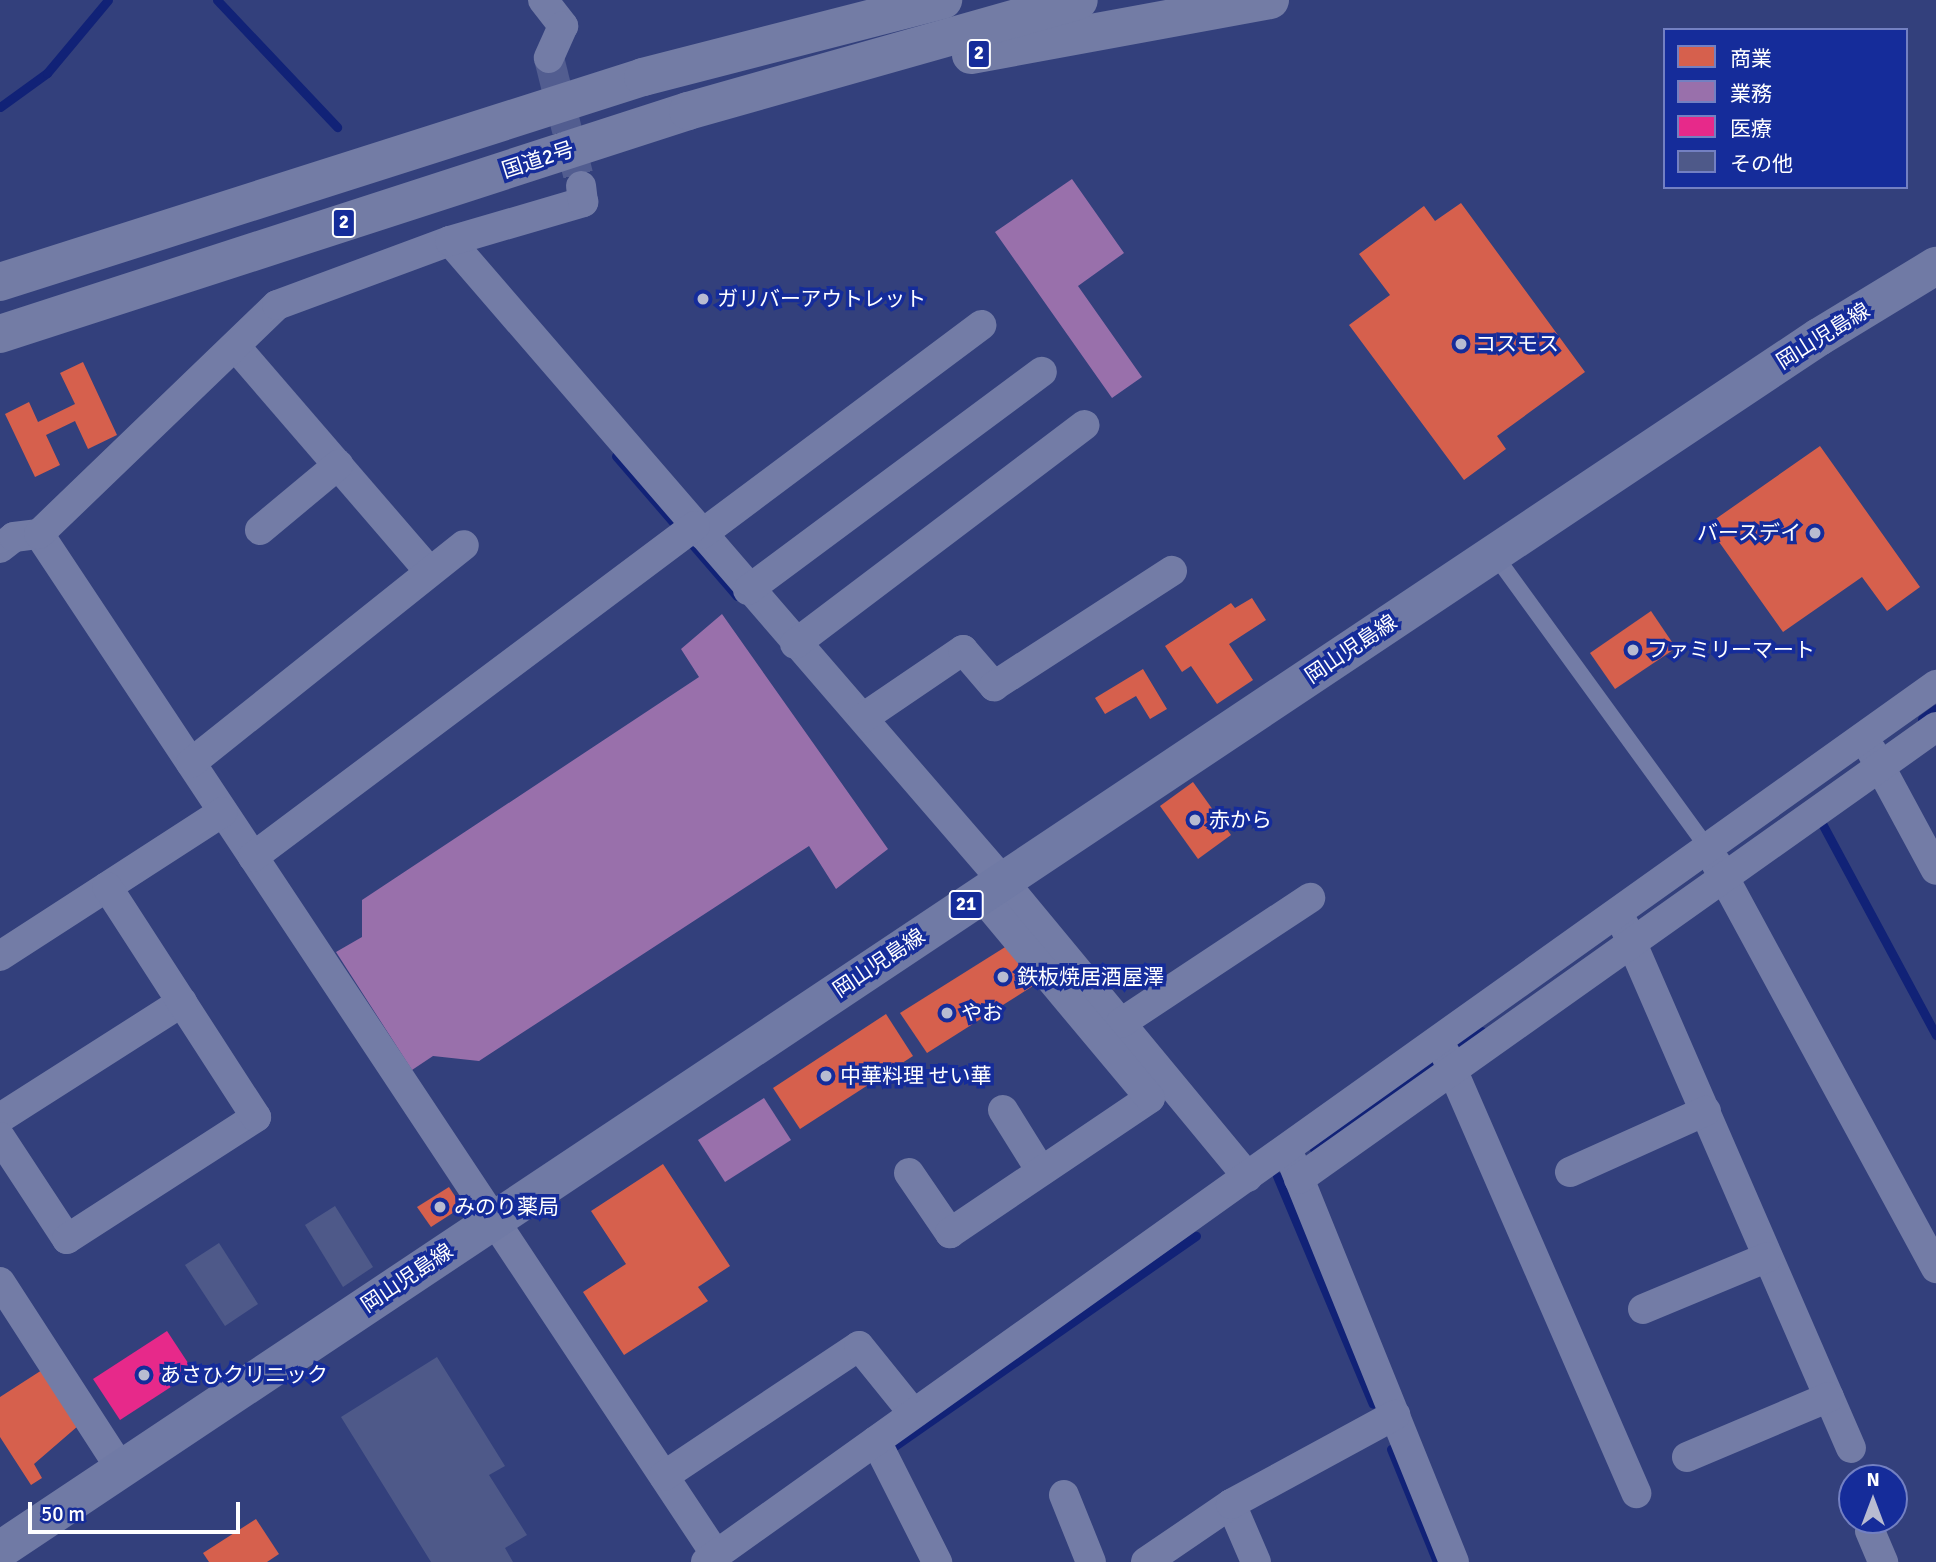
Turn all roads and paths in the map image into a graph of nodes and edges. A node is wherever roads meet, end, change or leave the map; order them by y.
1 (544, 0) edge
2 (849, 0) edge
3 (943, 0) edge
4 (1080, 0) edge
5 (1270, 0) edge
6 (549, 58) tunnel mouth
7 (643, 77) junction
8 (688, 111) junction
9 (581, 186) dead end
10 (450, 241) junction
11 (1936, 266) edge
12 (0, 282) edge
13 (981, 325) dead end
14 (0, 334) edge
15 (235, 346) junction
16 (1042, 372) dead end
17 (1085, 425) dead end
18 (338, 465) junction
19 (260, 530) dead end
20 (691, 532) junction
21 (39, 534) junction
22 (464, 545) dead end
23 (0, 548) edge
24 (1494, 554) junction
25 (429, 571) junction
26 (1172, 571) dead end
27 (748, 590) junction
28 (795, 644) junction
29 (1936, 685) edge
30 (863, 718) junction
31 (1936, 727) edge
32 (1872, 752) junction
33 (191, 763) junction
34 (223, 812) junction
35 (253, 857) junction
36 (1716, 863) junction
37 (1936, 870) edge
38 (107, 887) junction
39 (992, 888) junction
40 (1310, 898) dead end
41 (1625, 928) junction
42 (0, 956) edge
43 (182, 1002) junction
44 (1121, 1023) junction
45 (1446, 1055) junction
46 (1137, 1062) junction
47 (1003, 1110) dead end
48 (1706, 1111) junction
49 (0, 1118) edge
50 (0, 1137) edge
51 (1288, 1150) junction
52 (1041, 1171) junction
53 (909, 1172) dead end
54 (1570, 1172) dead end
55 (1248, 1177) junction
56 (1299, 1179) junction
57 (491, 1221) junction
58 (1768, 1256) junction
59 (1936, 1268) edge
60 (0, 1282) edge
61 (1643, 1309) dead end
62 (1829, 1397) junction
63 (913, 1413) junction
64 (1395, 1415) junction
65 (1851, 1448) dead end
66 (881, 1449) junction
67 (1687, 1457) dead end
68 (121, 1469) junction
69 (664, 1476) junction
70 (1636, 1493) dead end
71 (1064, 1495) dead end
72 (1231, 1504) junction
73 (1871, 1534) edge
74 (0, 1550) edge
75 (711, 1558) edge
76 (937, 1562) edge
77 (1091, 1562) edge
78 (1146, 1562) edge
79 (1256, 1562) edge
80 (1454, 1562) edge
81 (1883, 1562) edge

1 - 6 street
2 - 7 highway, 2
3 - 7 highway, 2
4 - 8 highway, 国道2号 / 2
5 - 8 highway, 2
7 - 12 highway, 2
8 - 14 highway, 国道2号 / 2
9 - 10 street
10 - 15 street
10 - 20 street
11 - 24 main road, 岡山児島線 / 21
13 - 20 street
15 - 18 street
15 - 21 street
16 - 27 street
17 - 28 street
18 - 19 street
18 - 25 street
20 - 27 street
20 - 35 street
21 - 23 street
21 - 33 street
22 - 25 street
24 - 36 lane
24 - 39 main road, 岡山児島線 / 21
25 - 33 street
26 - 30 street
27 - 28 street
28 - 30 street
29 - 32 street
30 - 39 street
31 - 32 street
32 - 36 street
32 - 36 street
32 - 37 street
33 - 34 street
34 - 35 street
34 - 38 street
35 - 57 street
36 - 41 street
36 - 59 street
38 - 42 street
38 - 43 street
39 - 44 street
39 - 46 street
39 - 57 main road, 岡山児島線 / 21
40 - 44 street
41 - 45 street
41 - 48 street
43 - 49 street
43 - 50 street
44 - 46 street
45 - 51 street
45 - 56 street
45 - 70 street
46 - 52 street
46 - 55 street
47 - 52 street
48 - 54 street
48 - 58 street
51 - 55 street
51 - 56 street
52 - 53 street
55 - 63 street
56 - 64 street
57 - 68 main road, 岡山児島線 / 21
57 - 69 street
58 - 61 street
58 - 62 street
60 - 68 street
62 - 65 street
62 - 67 street
63 - 66 street
63 - 69 street
64 - 72 street
64 - 80 street
66 - 75 street
66 - 76 street
68 - 74 main road, 岡山児島線 / 21
69 - 75 street
71 - 77 street
72 - 78 street
72 - 79 street
73 - 81 street

